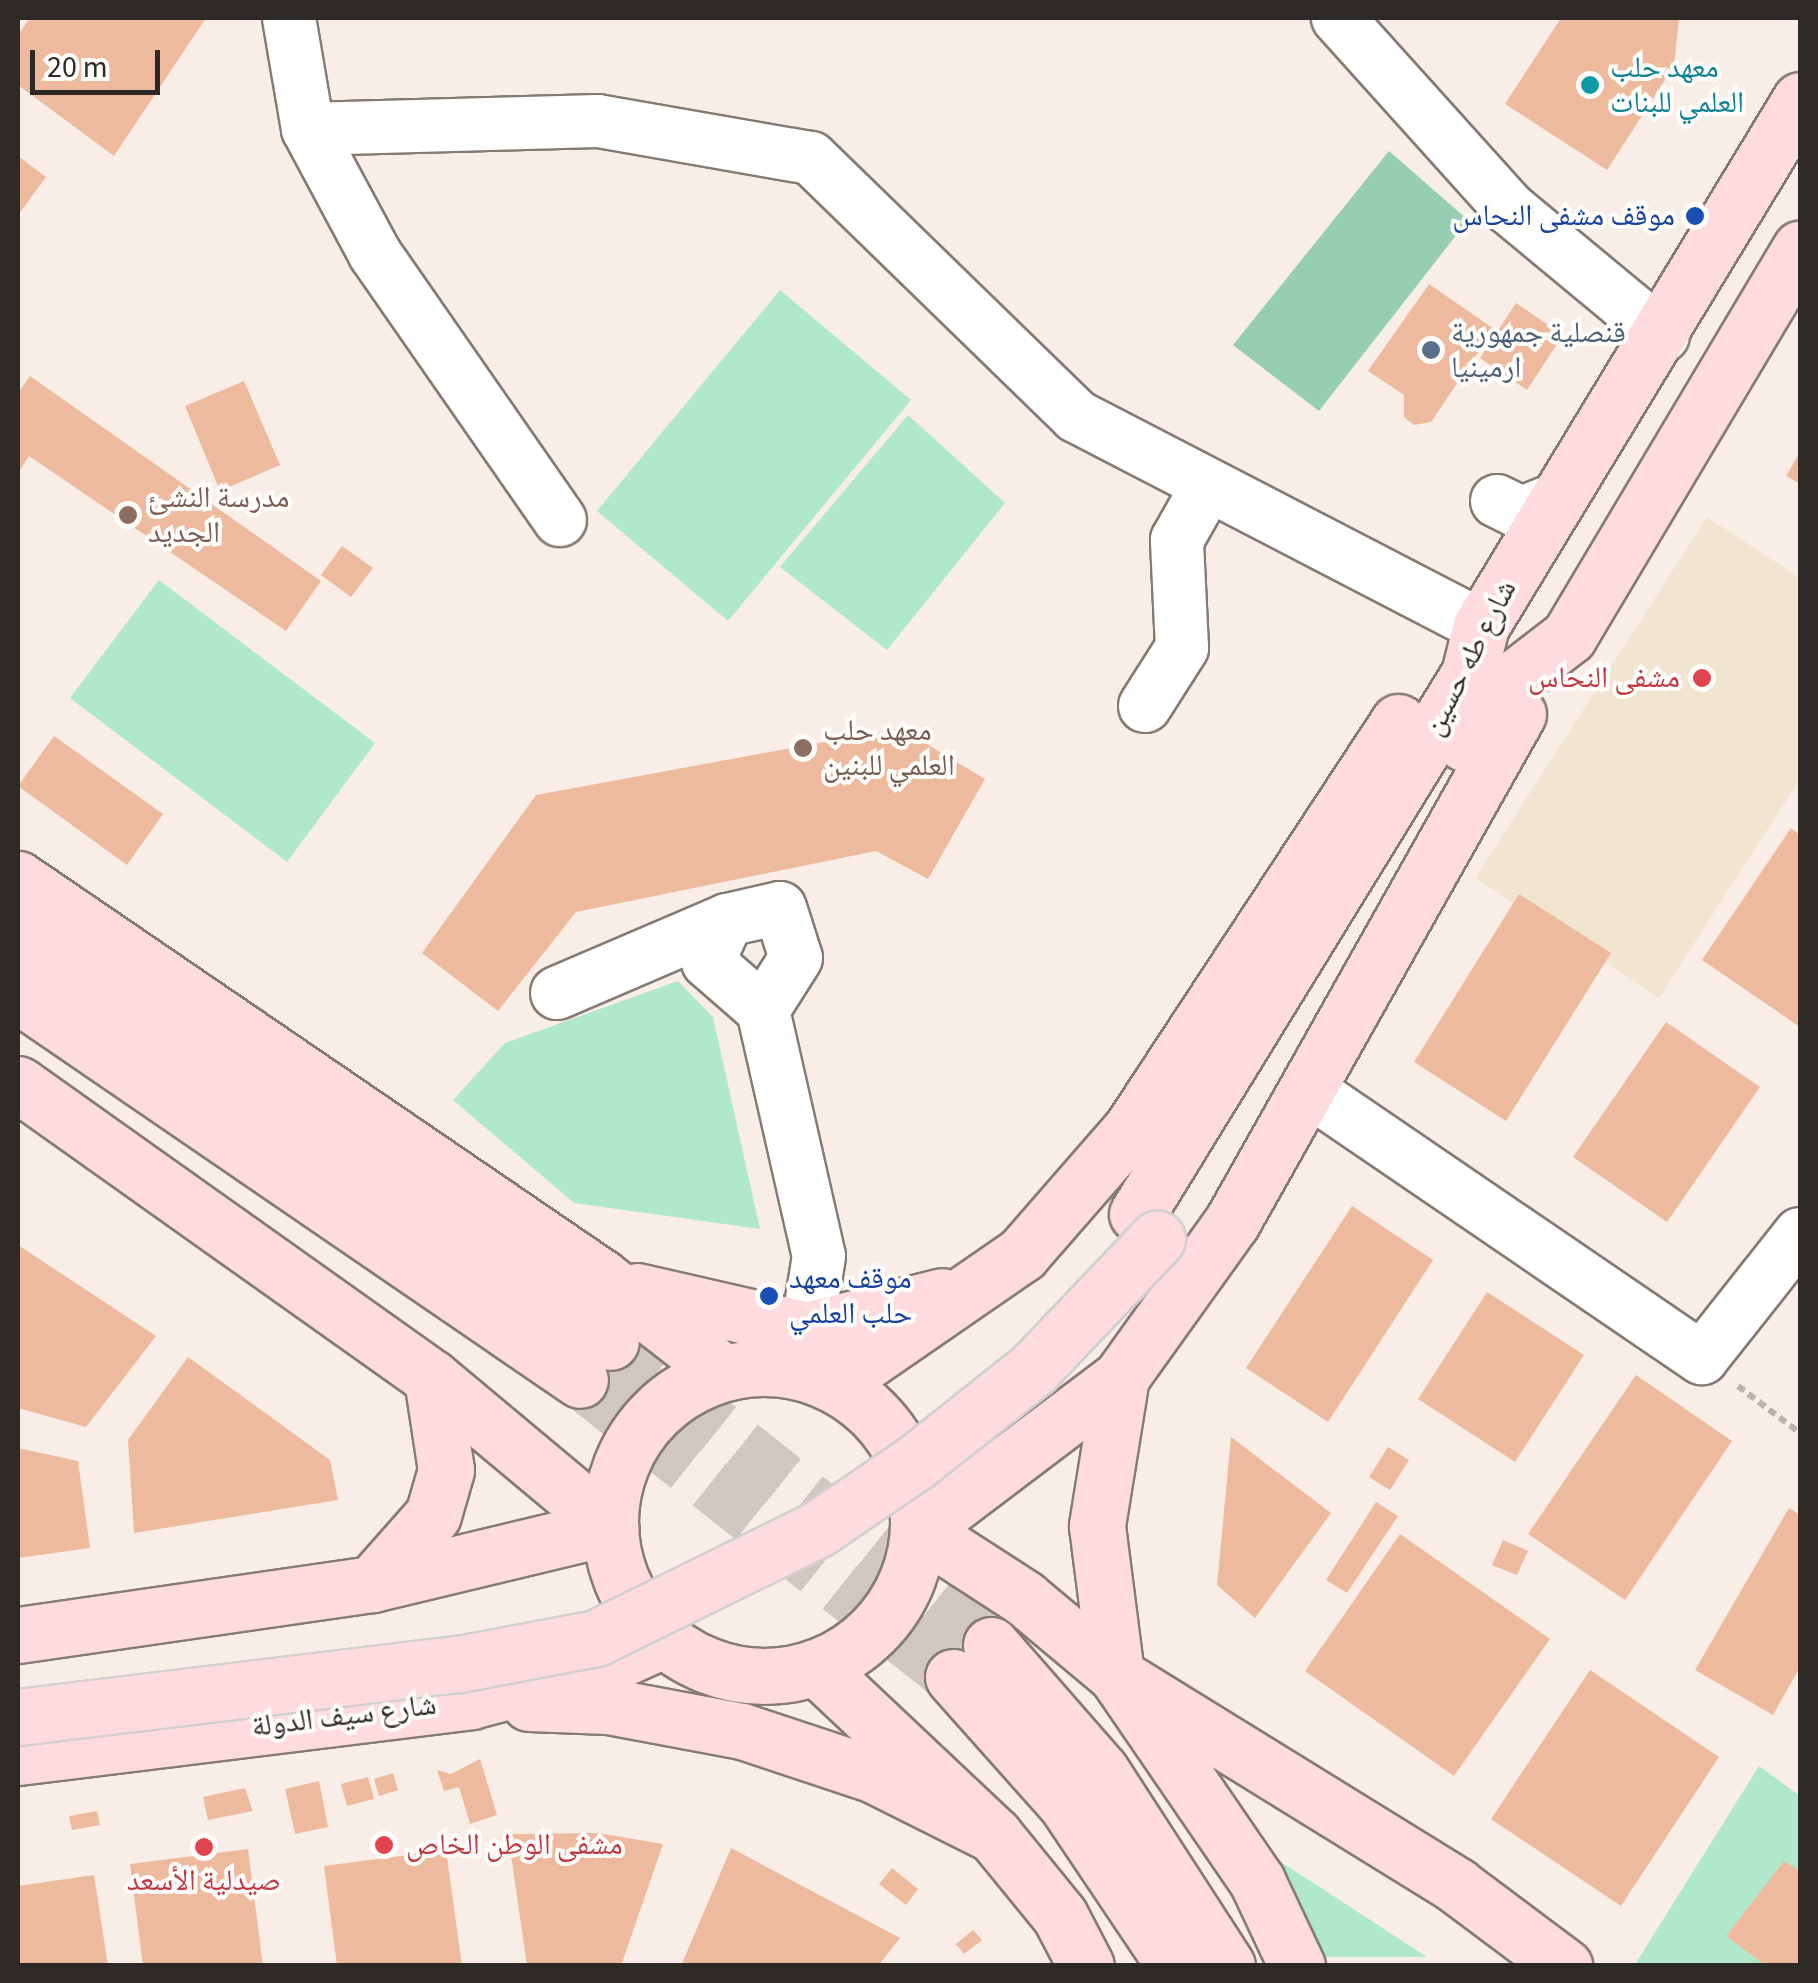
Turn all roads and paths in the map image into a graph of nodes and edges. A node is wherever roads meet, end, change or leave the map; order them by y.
1 (289, 18) edge
2 (1338, 18) edge
3 (1800, 100) edge
4 (308, 129) junction
5 (1800, 249) edge
6 (1663, 336) junction
7 (1207, 487) junction
8 (1555, 500) junction
9 (1497, 501) dead end
10 (560, 520) dead end
11 (1481, 626) junction
12 (1568, 636) junction
13 (1145, 706) dead end
14 (18, 879) edge
15 (18, 933) edge
16 (557, 993) dead end
17 (18, 995) edge
18 (18, 1084) edge
19 (1307, 1089) junction
20 (1147, 1226) junction
21 (1800, 1234) edge
22 (602, 1277) junction
23 (813, 1354) junction
24 (1702, 1358) junction
25 (724, 1373) junction
26 (1121, 1377) junction
27 (432, 1378) junction
28 (1800, 1433) edge
29 (610, 1527) junction
30 (919, 1530) junction
31 (372, 1584) junction
32 (18, 1635) edge
33 (663, 1640) junction
34 (818, 1669) junction
35 (1116, 1676) junction
36 (18, 1688) edge
37 (471, 1701) junction
38 (18, 1717) edge
39 (18, 1756) edge
40 (994, 1835) junction
41 (1060, 1916) junction
42 (1086, 1966) edge
43 (1112, 1966) edge
44 (1175, 1966) edge
45 (1227, 1966) edge
46 (1297, 1966) edge
47 (1564, 1966) edge

1 - 4 street
2 - 6 street
3 - 6 main road, شارع طه حسين
4 - 7 street
4 - 10 street
5 - 12 main road, شارع طه حسين
6 - 8 main road, شارع طه حسين
7 - 11 street
7 - 13 street
8 - 9 street
8 - 11 main road, شارع طه حسين
11 - 20 main road, شارع طه حسين
11 - 23 main road
12 - 19 main road
12 - 20 main road, شارع طه حسين
14 - 22 main road
15 - 17 main road
16 - 23 street
18 - 27 main road
19 - 24 street
19 - 26 main road
20 - 36 main road
20 - 38 main road, bridge
21 - 24 street
22 - 23 main road
22 - 25 main road
23 - 25 main road
23 - 30 main road
24 - 28 path
25 - 29 main road
26 - 30 main road
26 - 35 main road
27 - 29 main road
27 - 31 main road
29 - 31 main road
29 - 33 main road
30 - 34 main road
30 - 35 main road
31 - 32 main road
33 - 34 main road
33 - 37 main road, شارع سيف الدولة
34 - 40 main road
35 - 46 main road
35 - 47 main road
37 - 39 main road, شارع سيف الدولة
37 - 40 main road
40 - 41 main road
41 - 42 main road
41 - 43 main road
44 - 45 main road

